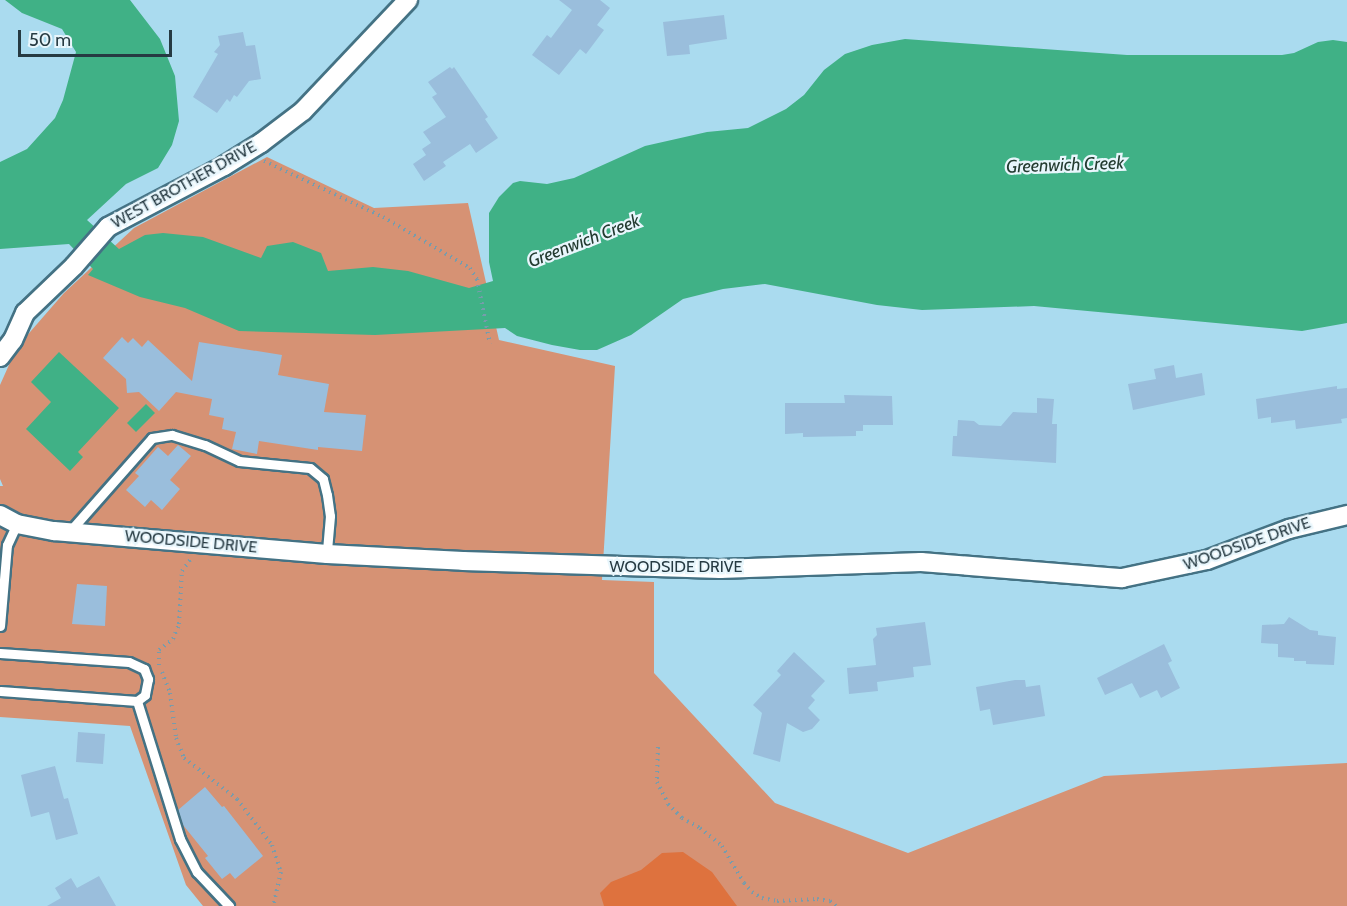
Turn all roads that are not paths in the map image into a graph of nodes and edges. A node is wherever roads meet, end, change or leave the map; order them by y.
1 (408, 0) edge
2 (0, 357) edge
3 (0, 515) edge
4 (1347, 515) edge
5 (17, 524) junction
6 (70, 531) junction
7 (4, 546) edge
8 (327, 554) junction
9 (0, 626) edge
10 (0, 653) edge
11 (0, 691) edge
12 (137, 701) junction
13 (229, 906) edge

1 - 2 street, WEST BROTHER DRIVE
3 - 5 street, WOODSIDE DRIVE
4 - 8 street, WOODSIDE DRIVE
5 - 6 street, WOODSIDE DRIVE
5 - 7 lane
6 - 8 street, WOODSIDE DRIVE
6 - 8 lane
7 - 9 lane
10 - 12 lane
11 - 12 lane
12 - 13 lane

